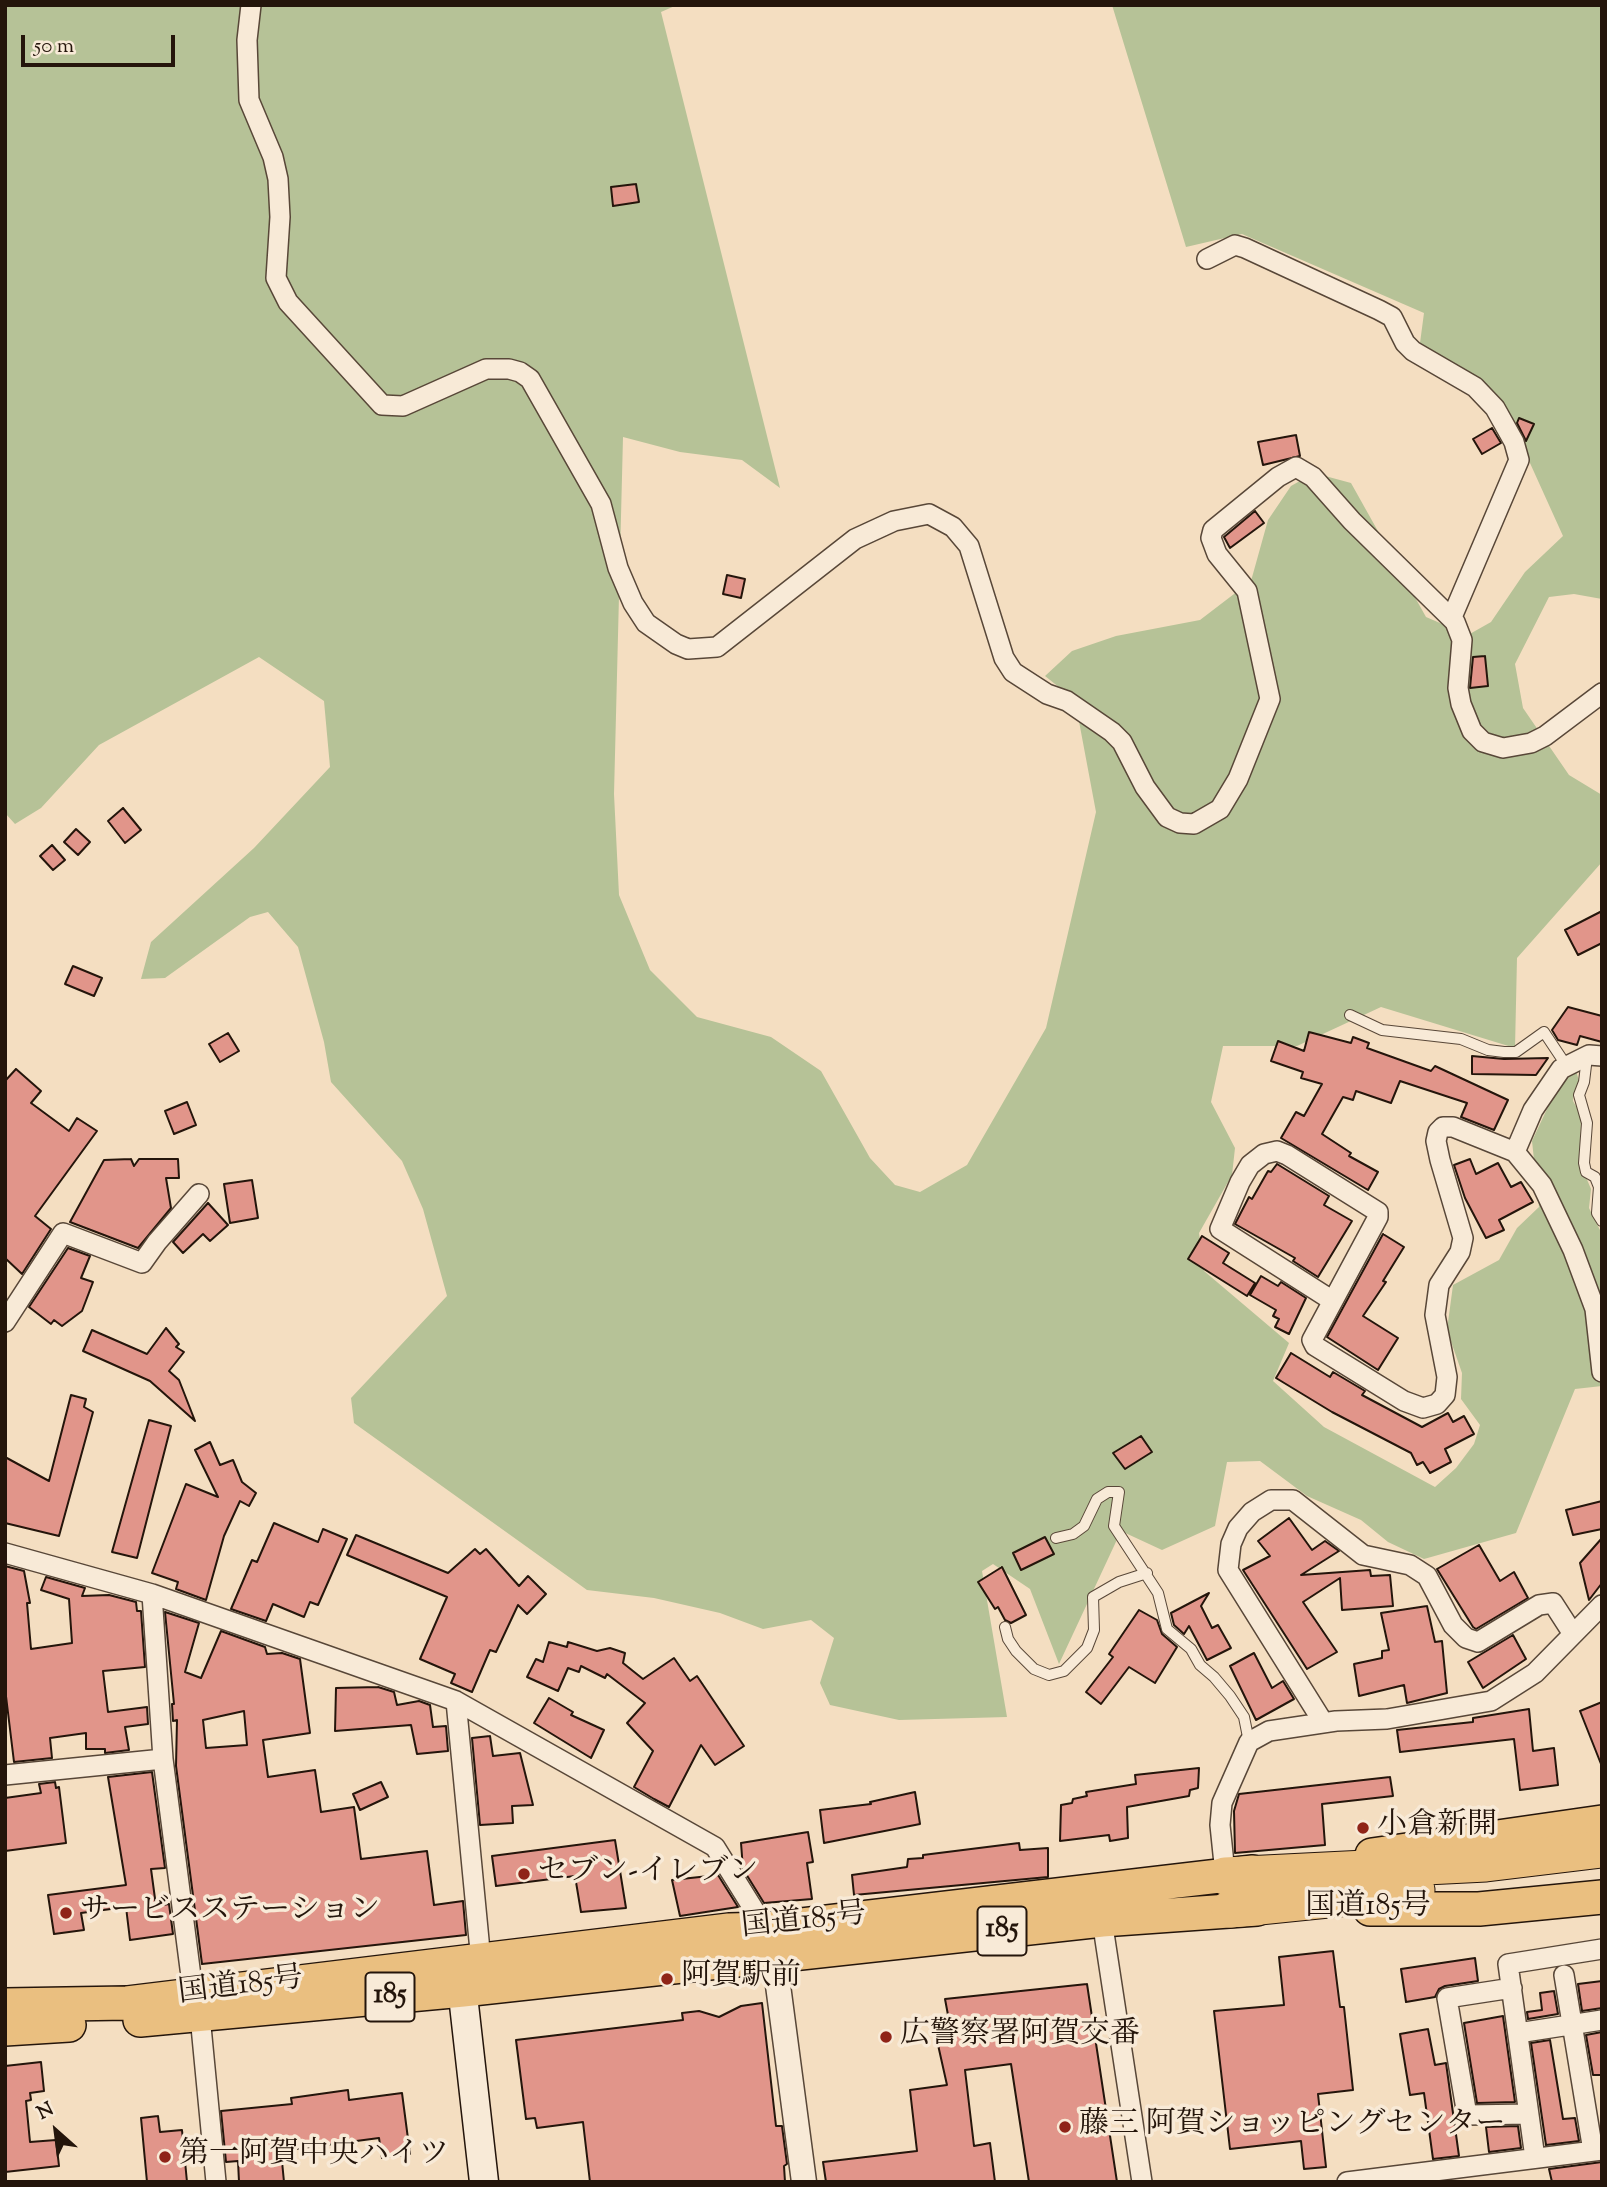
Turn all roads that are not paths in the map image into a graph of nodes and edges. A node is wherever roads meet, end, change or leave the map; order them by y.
1 (251, 5) edge
2 (1207, 259) dead end
3 (1452, 617) junction
4 (1602, 693) edge
5 (1350, 1015) dead end
6 (1594, 1056) edge
7 (1566, 1065) junction
8 (1516, 1152) junction
9 (199, 1194) dead end
10 (1602, 1221) edge
11 (1333, 1301) junction
12 (5, 1322) edge
13 (1601, 1361) edge
14 (1056, 1538) dead end
15 (5, 1553) edge
16 (1147, 1573) junction
17 (152, 1594) junction
18 (1602, 1605) edge
19 (1005, 1627) dead end
20 (1573, 1634) junction
21 (456, 1702) junction
22 (1323, 1723) junction
23 (1249, 1742) junction
24 (163, 1759) junction
25 (5, 1775) edge
26 (1602, 1822) edge
27 (1602, 1849) edge
28 (1602, 1870) edge
29 (1227, 1892) junction
30 (1602, 1897) edge
31 (1102, 1920) junction
32 (771, 1942) junction
33 (1602, 1949) edge
34 (468, 1971) junction
35 (1564, 1975) dead end
36 (1512, 1989) junction
37 (197, 2004) junction
38 (5, 2005) edge
39 (1602, 2020) edge
40 (1572, 2025) junction
41 (5, 2029) edge
42 (1518, 2034) junction
43 (1528, 2114) junction
44 (1597, 2151) edge
45 (1535, 2158) junction
46 (216, 2182) edge
47 (484, 2182) edge
48 (804, 2182) edge
49 (1142, 2182) edge
50 (1347, 2182) edge

1 - 3 street
2 - 3 street
3 - 4 street
5 - 7 lane
6 - 7 street
6 - 10 lane
7 - 8 street
8 - 11 street
8 - 13 street
9 - 12 street
11 - 11 street
14 - 16 lane
15 - 17 street
16 - 19 lane
16 - 23 lane
17 - 21 street
17 - 24 street
18 - 20 street
20 - 22 street
20 - 22 street
21 - 32 street
21 - 34 street
22 - 23 street
23 - 29 street
24 - 25 street
24 - 37 street
26 - 29 highway, 国道185号 / 185
27 - 29 highway
28 - 29 highway
29 - 30 highway, 国道185号 / 185
29 - 31 highway, 国道185号 / 185
29 - 32 highway, 国道185号 / 185
31 - 32 highway, 国道185号 / 185
31 - 49 street
32 - 34 highway, 国道185号 / 185
32 - 48 street
33 - 36 street
34 - 37 highway, 国道185号 / 185
34 - 47 main road
35 - 40 street
36 - 42 street
36 - 43 street
37 - 38 highway, 国道185号 / 185
37 - 41 highway, 国道185号 / 185
37 - 46 street
39 - 40 street
40 - 42 street
40 - 44 street
42 - 43 street
43 - 45 street
44 - 45 street
45 - 50 street

